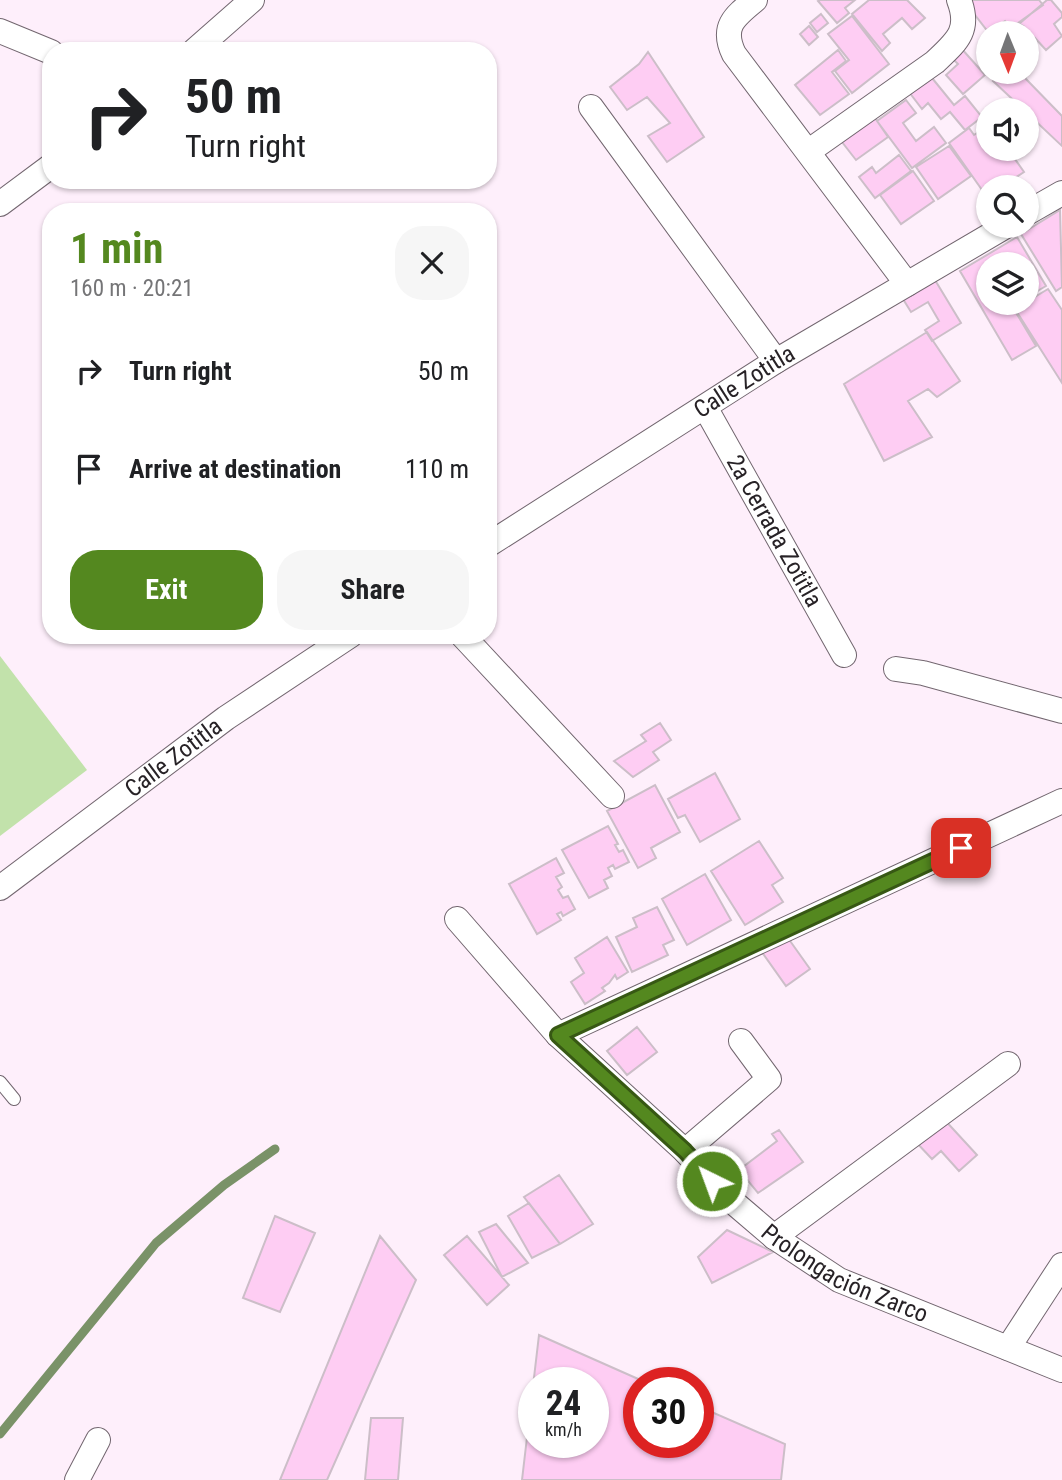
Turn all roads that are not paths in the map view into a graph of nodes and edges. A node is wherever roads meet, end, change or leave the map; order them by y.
1 (252, 0) edge
2 (755, 0) edge
3 (959, 0) edge
4 (0, 31) edge
5 (204, 42) edge
6 (42, 48) edge
7 (591, 107) dead end
8 (809, 151) junction
9 (42, 173) edge
10 (1062, 193) edge
11 (0, 204) edge
12 (1039, 206) edge
13 (985, 238) edge
14 (906, 284) junction
15 (776, 361) junction
16 (705, 407) junction
17 (497, 539) edge
18 (337, 644) edge
19 (470, 644) edge
20 (844, 655) dead end
21 (896, 669) dead end
22 (1062, 711) edge
23 (612, 796) dead end
24 (1062, 801) edge
25 (0, 888) edge
26 (457, 919) dead end
27 (558, 1035) junction
28 (741, 1041) dead end
29 (1008, 1064) dead end
30 (0, 1082) edge
31 (13, 1099) dead end
32 (685, 1151) junction
33 (774, 1237) junction
34 (1062, 1265) edge
35 (1008, 1348) junction
36 (1062, 1370) edge
37 (98, 1440) dead end
38 (77, 1480) edge

1 - 5 street
2 - 8 street
3 - 8 street
4 - 6 street
7 - 15 street
8 - 14 street
9 - 11 street
10 - 12 street
13 - 14 street, Calle Zotitla
14 - 15 street, Calle Zotitla
15 - 16 street, Calle Zotitla
16 - 17 street, Calle Zotitla
16 - 20 street, 2a Cerrada Zotitla
18 - 25 street, Calle Zotitla
19 - 23 street
21 - 22 street
24 - 27 street
26 - 27 street, Prolongación Zarco
27 - 32 street, Prolongación Zarco
28 - 32 street
29 - 33 street
30 - 31 lane
32 - 33 street, Prolongación Zarco
33 - 35 street, Prolongación Zarco
34 - 35 street
35 - 36 street, Prolongación Zarco
37 - 38 street

